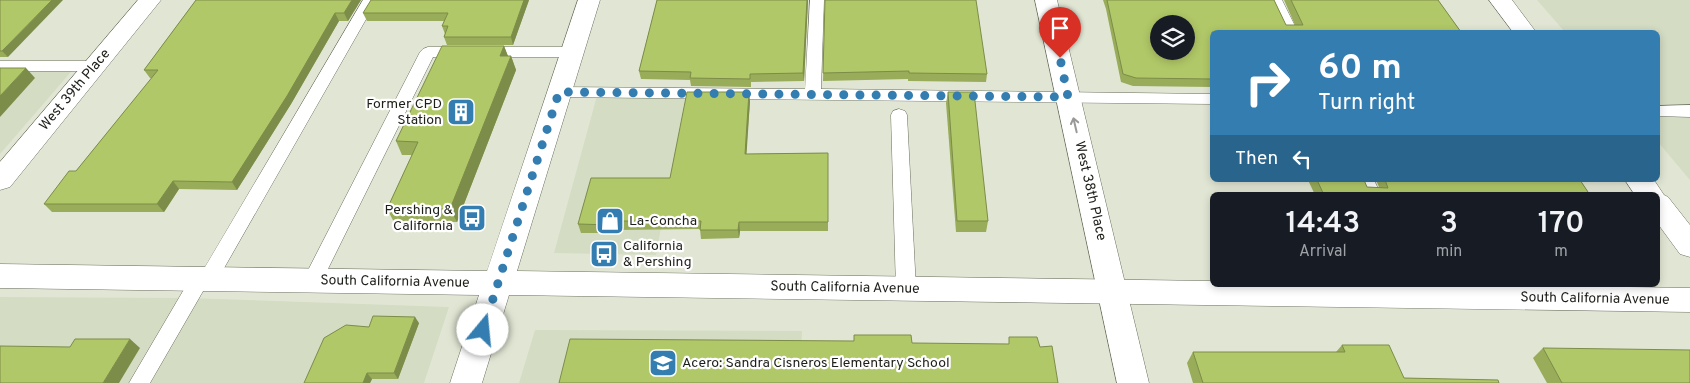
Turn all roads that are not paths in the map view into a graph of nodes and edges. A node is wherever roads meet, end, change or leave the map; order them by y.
1 (150, 0) edge
2 (370, 0) edge
3 (589, 0) edge
4 (817, 0) edge
5 (1046, 0) edge
6 (1275, 0) edge
7 (1500, 0) edge
8 (1290, 30) edge
9 (1523, 30) edge
10 (572, 52) junction
11 (0, 66) edge
12 (95, 66) junction
13 (559, 92) junction
14 (813, 94) junction
15 (1068, 97) junction
16 (1210, 99) edge
17 (1660, 111) edge
18 (1690, 111) edge
19 (899, 115) dead end
20 (0, 180) edge
21 (1660, 207) edge
22 (1690, 246) edge
23 (0, 276) edge
24 (204, 279) junction
25 (313, 280) junction
26 (498, 283) junction
27 (906, 289) junction
28 (1420, 291) edge
29 (1113, 292) junction
30 (1690, 300) edge
31 (139, 383) edge
32 (466, 383) edge
33 (1134, 383) edge

1 - 12 street, West 39th Place
2 - 24 lane
3 - 10 street
4 - 14 lane
5 - 15 street, West 38th Place
6 - 8 lane
7 - 9 street
10 - 13 street
10 - 25 lane
11 - 12 lane
12 - 20 street, West 39th Place
13 - 14 lane
13 - 26 street
14 - 15 lane
15 - 16 lane
29 -> 15 street, West 38th Place
17 - 18 lane
19 - 27 lane
21 - 22 street
23 - 24 street, South California Avenue
24 - 25 street, South California Avenue
24 - 31 lane
25 - 26 street, South California Avenue
26 - 27 street, South California Avenue
26 - 32 street
27 - 29 street, South California Avenue
28 - 29 street, South California Avenue
28 - 30 street, South California Avenue
29 - 33 street, West 38th Place

